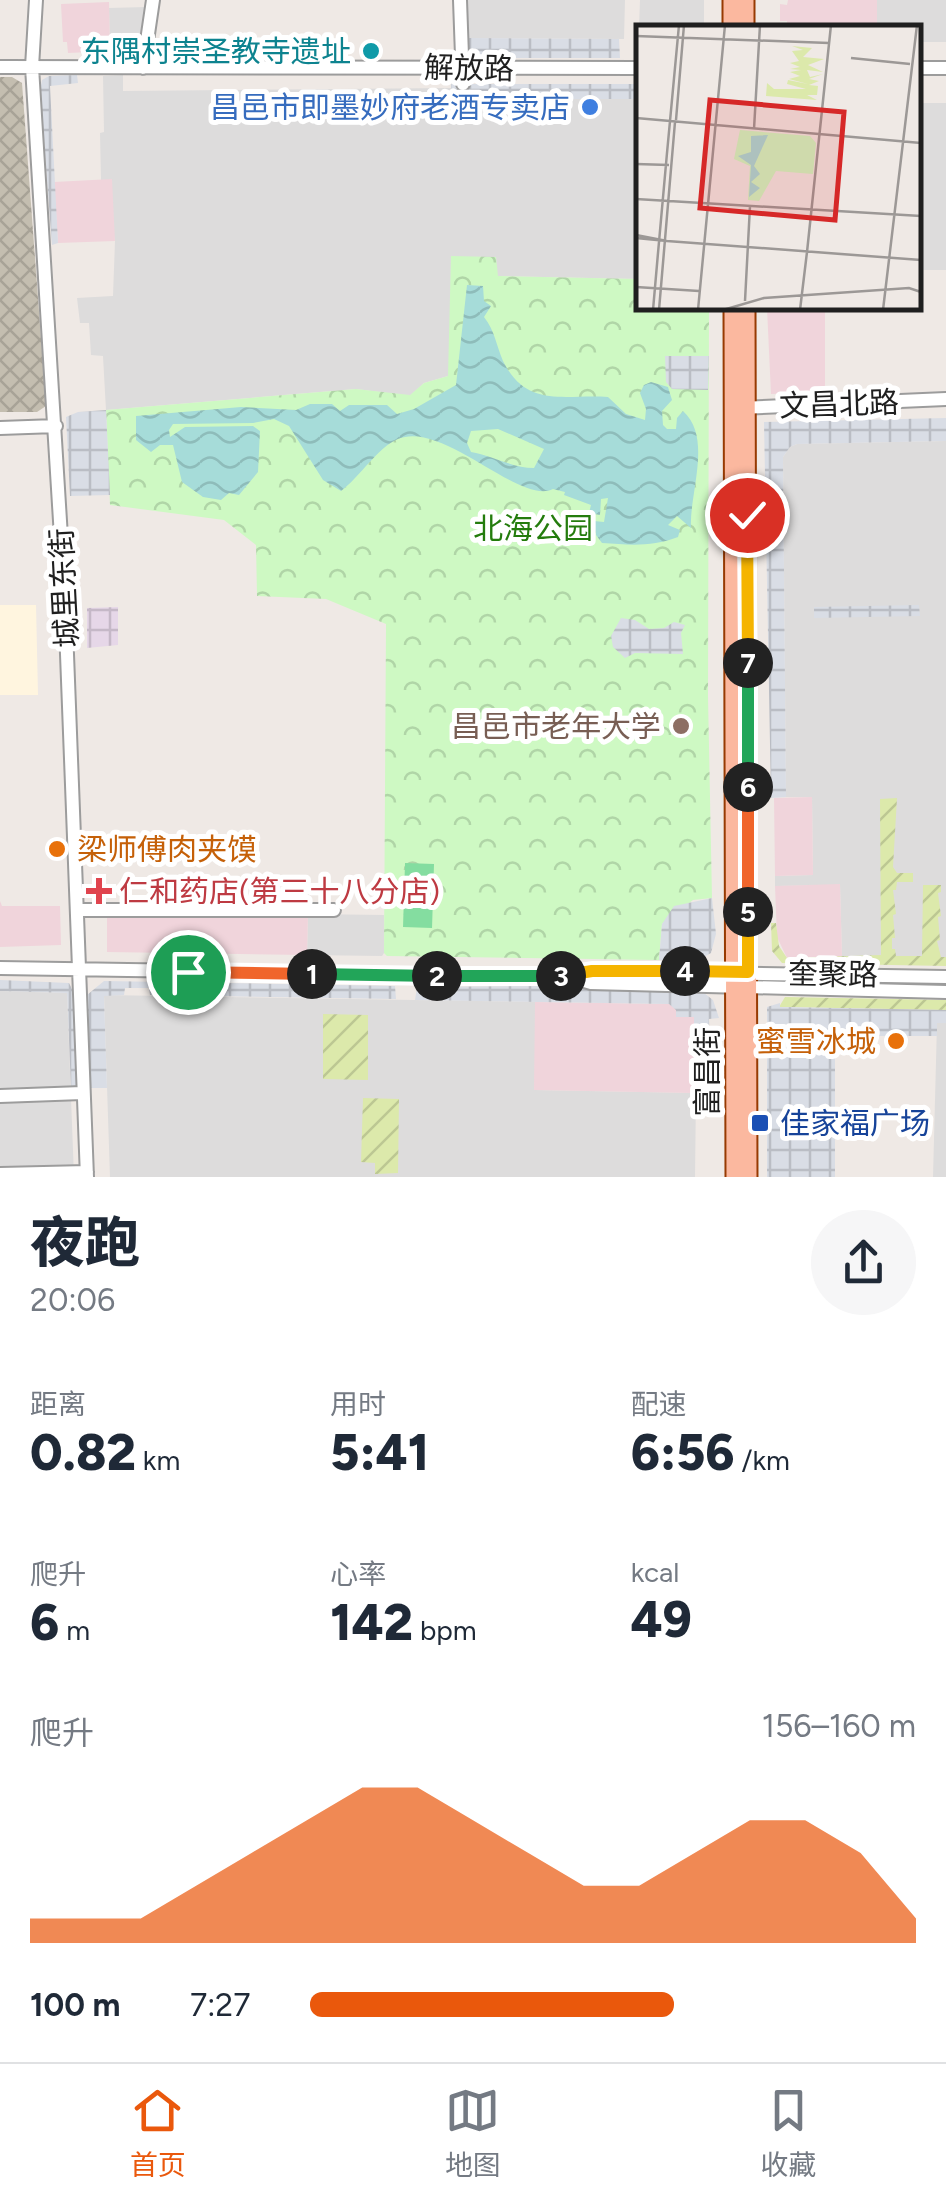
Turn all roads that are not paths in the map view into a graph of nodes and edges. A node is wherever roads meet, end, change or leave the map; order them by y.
1 (36, 0) edge
2 (153, 0) edge
3 (460, 0) edge
4 (0, 67) edge
5 (32, 67) junction
6 (143, 68) junction
7 (460, 68) junction
8 (636, 68) edge
9 (462, 84) dead end
10 (732, 310) edge
11 (746, 310) edge
12 (946, 400) edge
13 (739, 408) junction
14 (56, 426) junction
15 (0, 428) edge
16 (77, 910) junction
17 (334, 910) dead end
18 (0, 968) edge
19 (79, 969) junction
20 (946, 977) edge
21 (741, 979) junction
22 (946, 992) edge
23 (82, 1093) junction
24 (0, 1096) edge
25 (0, 1174) edge
26 (87, 1174) edge
27 (734, 1177) edge
28 (749, 1177) edge

1 - 5 street, 城里东街
2 - 6 street
3 - 7 street
4 - 5 street, 解放路
5 - 6 street, 解放路
5 - 14 street, 城里东街
6 - 7 street, 解放路
7 - 8 street, 解放路
7 - 9 street
10 - 13 main road, 富昌街
11 - 13 main road, 富昌街
12 - 13 street, 文昌北路
13 - 21 main road, 富昌街
14 - 15 street
14 - 16 street, 城里东街
16 - 17 street
16 - 19 street, 城里东街
18 - 19 street, 奎聚路
19 - 21 street, 奎聚路
19 - 23 street, 城里东街
20 - 21 street, 奎聚路
21 - 22 street
21 - 27 main road, 富昌街
21 - 28 main road, 富昌街
23 - 24 street
23 - 26 street, 城里东街
25 - 26 street

